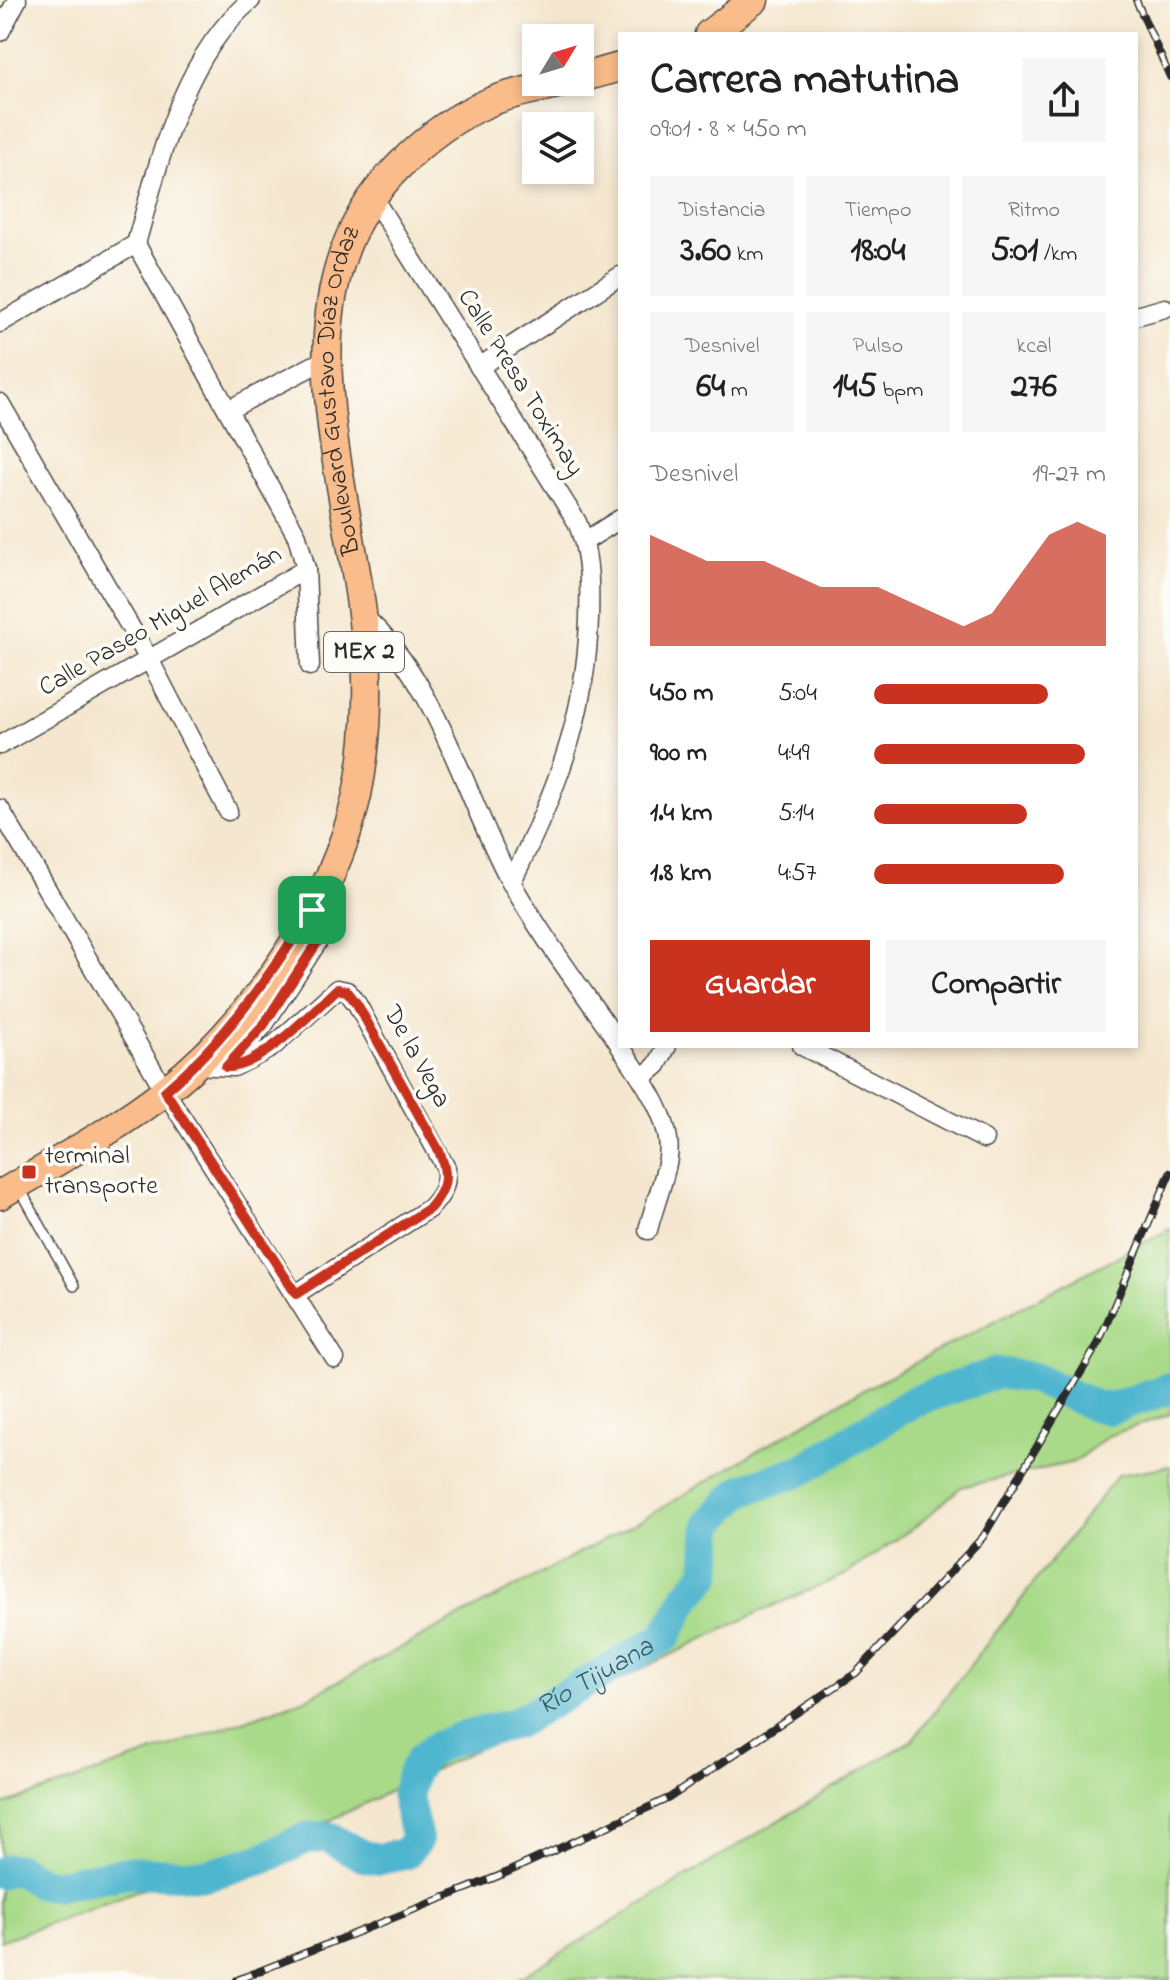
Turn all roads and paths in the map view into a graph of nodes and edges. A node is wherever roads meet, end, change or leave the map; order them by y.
1 (17, 0) edge
2 (251, 0) edge
3 (754, 0) edge
4 (0, 32) edge
5 (712, 32) edge
6 (618, 68) edge
7 (594, 74) edge
8 (522, 93) edge
9 (372, 196) junction
10 (136, 244) junction
11 (618, 277) edge
12 (1165, 308) dead end
13 (1138, 315) edge
14 (0, 323) edge
15 (326, 359) junction
16 (479, 367) junction
17 (0, 403) edge
18 (230, 409) junction
19 (618, 520) edge
20 (585, 541) junction
21 (306, 569) junction
22 (363, 616) junction
23 (149, 659) junction
24 (310, 666) dead end
25 (0, 745) edge
26 (0, 809) edge
27 (228, 811) dead end
28 (511, 883) junction
29 (312, 910) junction
30 (618, 1043) edge
31 (621, 1048) edge
32 (666, 1048) edge
33 (806, 1048) edge
34 (196, 1065) junction
35 (226, 1067) junction
36 (642, 1078) junction
37 (165, 1091) junction
38 (984, 1139) dead end
39 (9, 1190) edge
40 (648, 1230) dead end
41 (74, 1286) dead end
42 (296, 1294) junction
43 (335, 1359) dead end

1 - 4 street
2 - 10 street
3 - 5 main road
6 - 7 main road
8 - 9 main road, Boulevard Gustavo Díaz Ordaz / MEX 2
9 - 15 main road, Boulevard Gustavo Díaz Ordaz / MEX 2
9 - 16 street, Calle Presa Toximay
10 - 14 street
10 - 18 street
11 - 16 street
12 - 13 street
15 - 18 street
15 - 22 main road, Boulevard Gustavo Díaz Ordaz / MEX 2
16 - 20 street, Calle Presa Toximay
17 - 23 street
18 - 21 street
19 - 20 street
20 - 28 street, Calle Presa Toximay
21 - 23 street, Calle Paseo Miguel Alemán
21 - 24 street
22 - 28 street
22 - 29 main road, Boulevard Gustavo Díaz Ordaz / MEX 2
23 - 25 street, Calle Paseo Miguel Alemán
23 - 27 street
26 - 37 street
28 - 30 street
29 - 34 main road, Boulevard Gustavo Díaz Ordaz / MEX 2
29 - 35 street
31 - 36 street
32 - 36 street
33 - 38 street
34 - 35 street, De la Vega
34 - 37 main road, Boulevard Gustavo Díaz Ordaz / MEX 2
35 - 42 street, De la Vega
36 - 40 street
37 - 39 main road, Boulevard Gustavo Díaz Ordaz / MEX 2
37 - 42 street
39 - 41 lane
42 - 43 street

